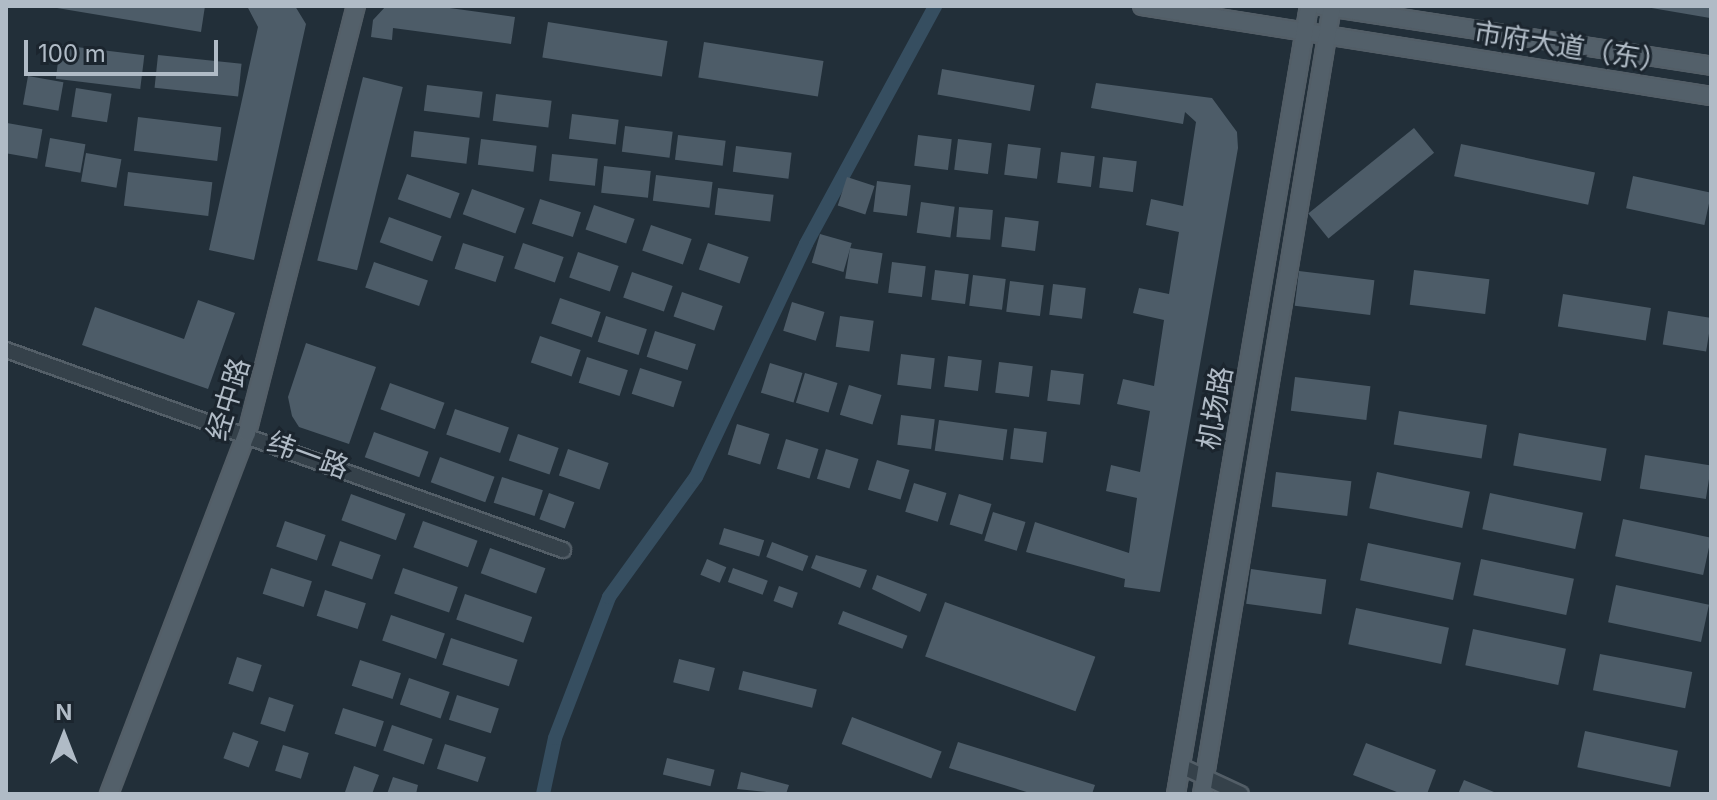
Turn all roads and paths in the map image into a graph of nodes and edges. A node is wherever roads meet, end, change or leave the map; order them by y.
1 (356, 6) edge
2 (1142, 6) edge
3 (1309, 6) edge
4 (1328, 7) edge
5 (1305, 30) junction
6 (1328, 34) junction
7 (1711, 66) edge
8 (1711, 96) edge
9 (6, 350) edge
10 (247, 433) junction
11 (563, 550) dead end
12 (1181, 766) junction
13 (1203, 787) edge
14 (109, 794) edge
15 (1176, 794) edge
16 (1241, 794) edge

1 - 10 main road, 经中路
2 - 5 main road, 市府大道（东）
3 - 5 main road, 机场路
4 - 6 main road, 机场路
4 - 7 main road, 市府大道（东）
5 - 6 main road, 市府大道（东）
5 - 12 main road, 机场路
6 - 8 main road, 市府大道（东）
6 - 13 main road, 机场路
9 - 10 street, 纬一路
10 - 11 street, 纬一路
10 - 14 main road, 经中路
12 - 13 street
12 - 15 main road, 机场路
13 - 16 street

